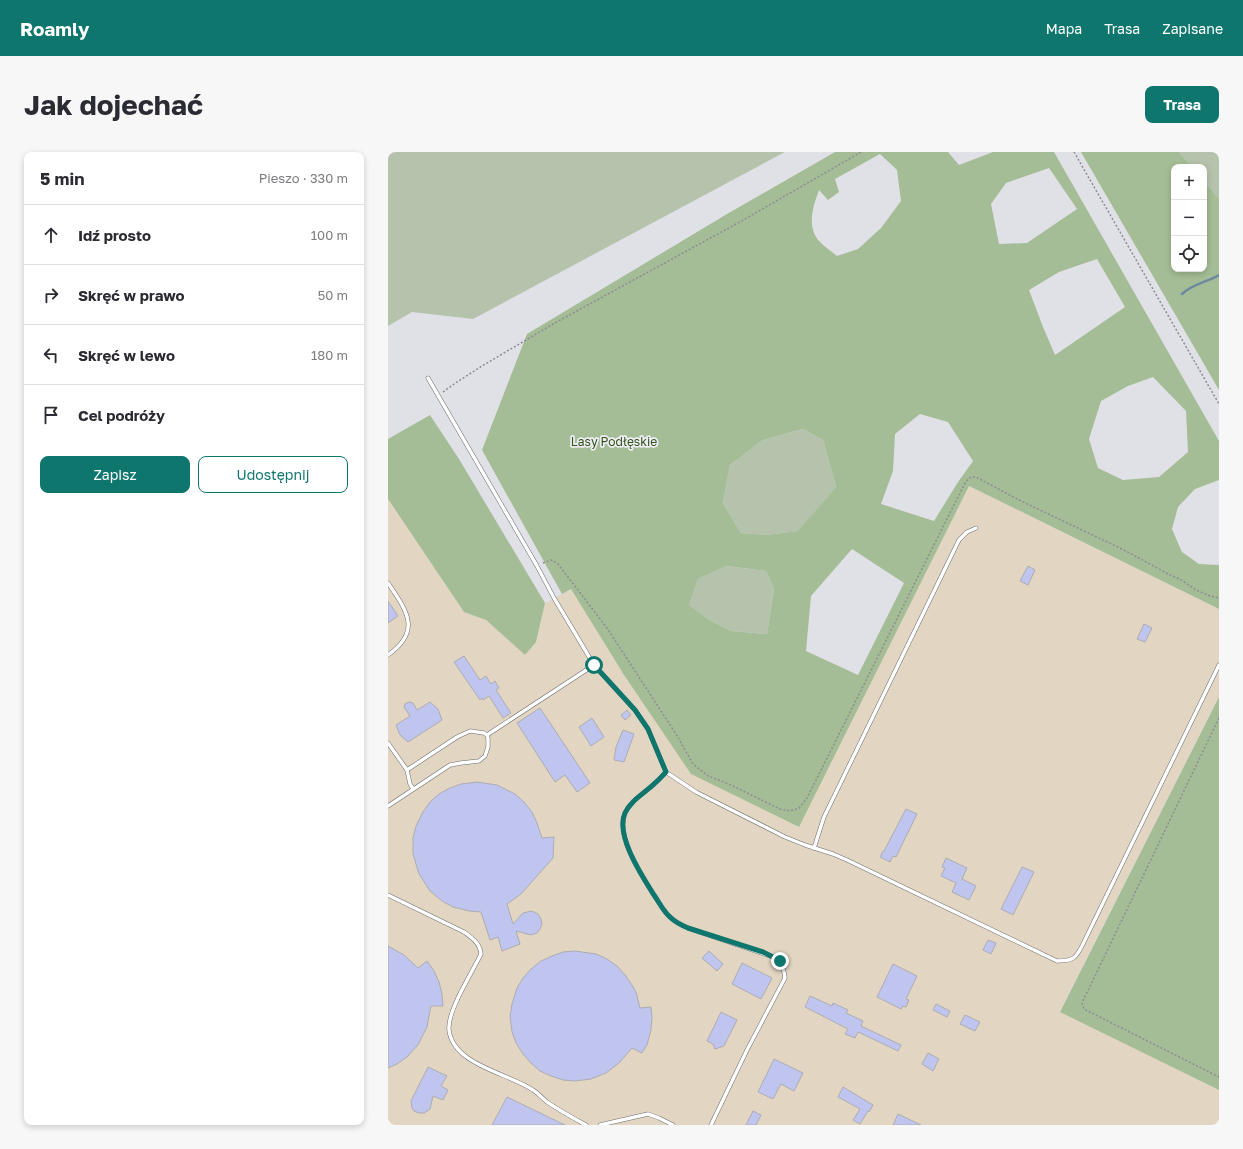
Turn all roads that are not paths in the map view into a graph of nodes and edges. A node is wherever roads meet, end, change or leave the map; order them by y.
1 (428, 378) dead end
2 (976, 528) dead end
3 (388, 583) edge
4 (388, 655) edge
5 (594, 665) junction
6 (1219, 665) edge
7 (487, 735) junction
8 (388, 743) edge
9 (407, 770) junction
10 (666, 772) junction
11 (413, 789) junction
12 (388, 806) edge
13 (814, 848) junction
14 (388, 895) edge
15 (586, 1125) edge
16 (600, 1125) edge
17 (672, 1125) edge
18 (711, 1125) edge

1 - 5 lane
2 - 13 lane
3 - 4 lane
5 - 7 lane
5 - 10 lane
6 - 13 lane
7 - 9 lane
7 - 11 lane
8 - 9 lane
9 - 11 lane
10 - 13 lane
10 - 18 lane
11 - 12 lane
14 - 15 lane
16 - 17 lane

